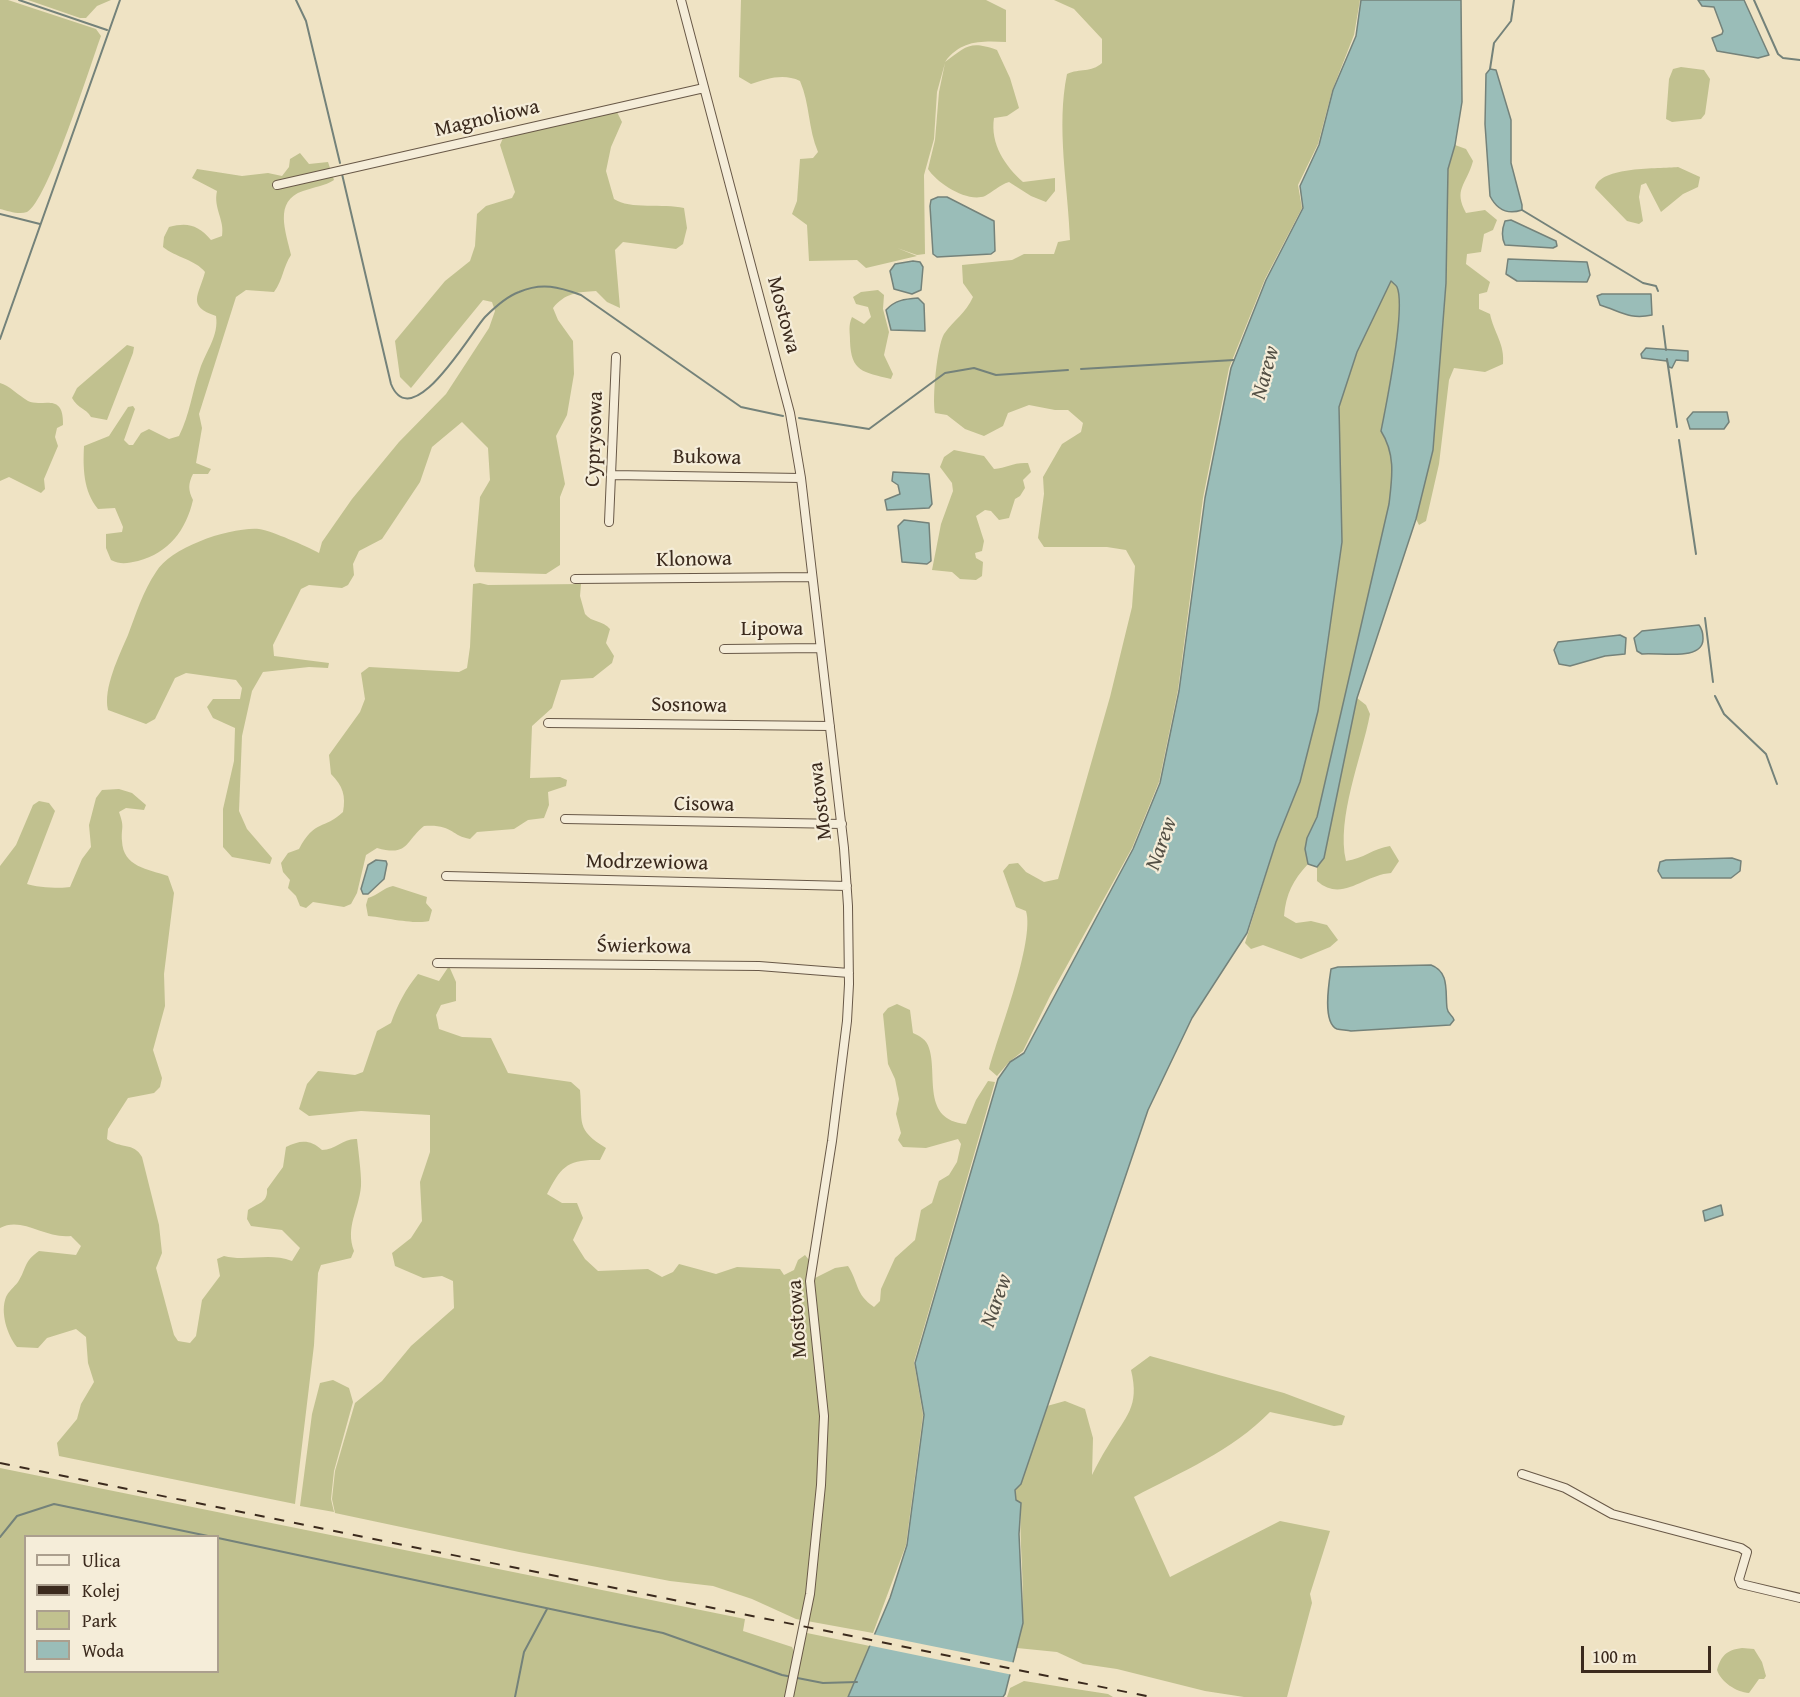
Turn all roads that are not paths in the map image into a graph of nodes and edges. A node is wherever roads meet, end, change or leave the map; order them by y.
1 (681, 0) edge
2 (704, 88) junction
3 (277, 185) dead end
4 (616, 357) dead end
5 (612, 475) junction
6 (801, 477) junction
7 (609, 522) dead end
8 (812, 577) junction
9 (575, 579) dead end
10 (820, 648) junction
11 (724, 649) dead end
12 (548, 723) dead end
13 (830, 726) junction
14 (565, 819) dead end
15 (842, 824) junction
16 (446, 876) dead end
17 (847, 886) junction
18 (437, 963) dead end
19 (849, 973) junction
20 (1522, 1474) dead end
21 (1800, 1598) edge
22 (789, 1697) edge

1 - 2 street, Mostowa
2 - 3 street, Magnoliowa
2 - 6 street, Mostowa
4 - 5 street, Cyprysowa
5 - 6 street, Bukowa
5 - 7 street, Cyprysowa
6 - 8 street, Mostowa
8 - 9 street, Klonowa
8 - 10 street, Mostowa
10 - 11 street, Lipowa
10 - 13 street, Mostowa
12 - 13 street, Sosnowa
13 - 15 street, Mostowa
14 - 15 street, Cisowa
15 - 17 street, Mostowa
16 - 17 street, Modrzewiowa
17 - 19 street, Mostowa
18 - 19 street, Świerkowa
19 - 22 street, Mostowa
20 - 21 street

